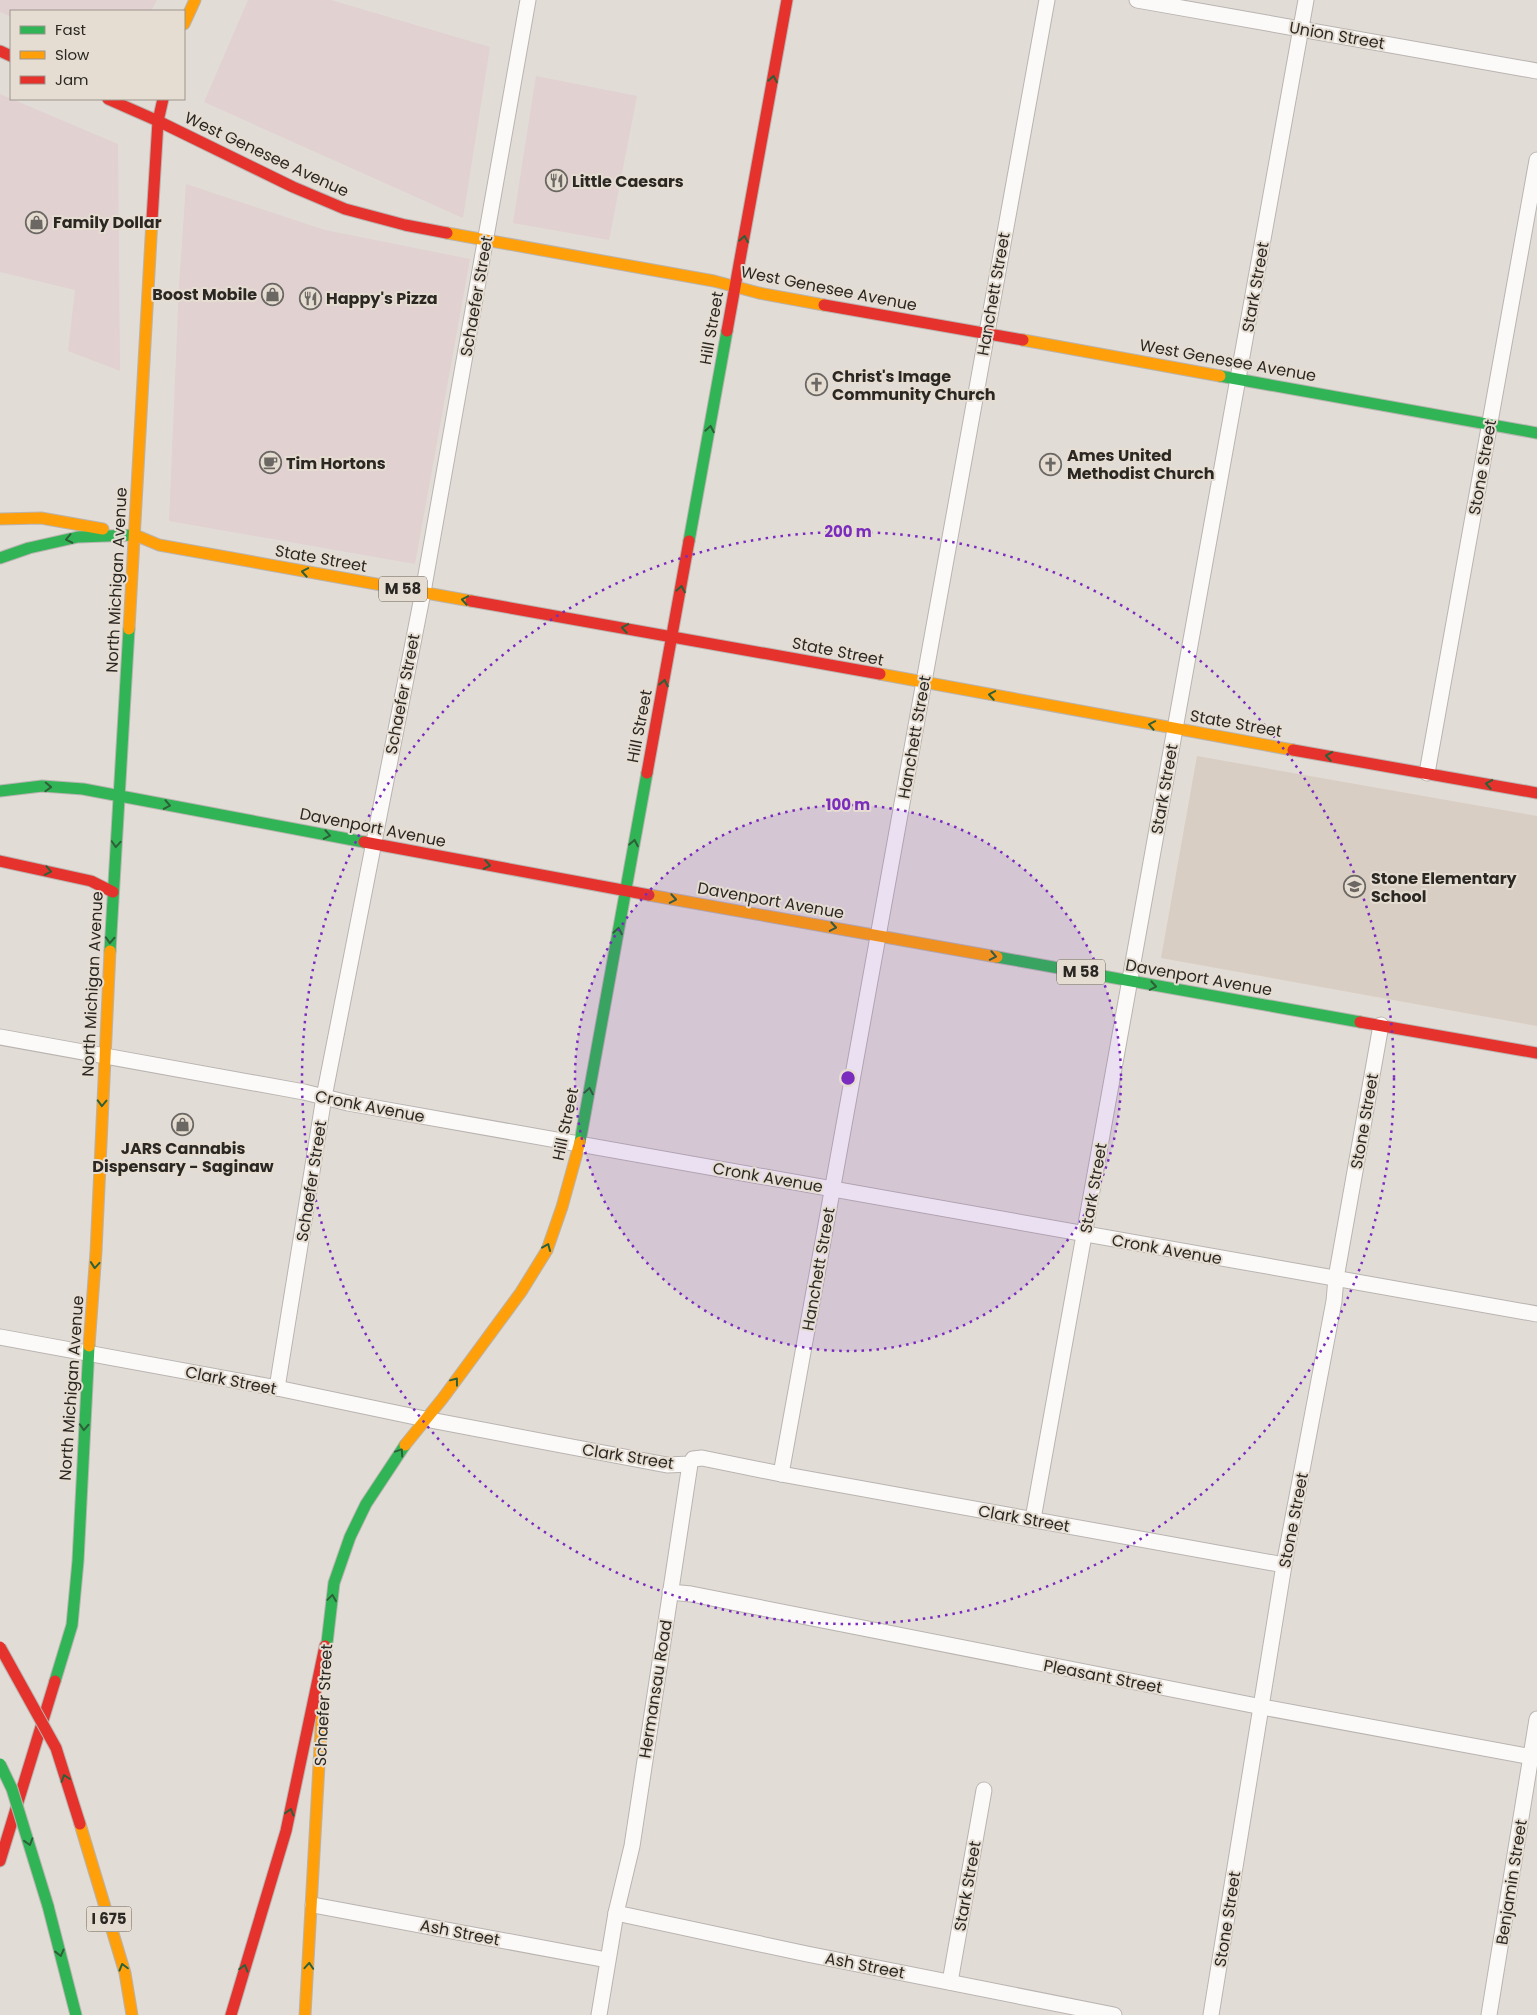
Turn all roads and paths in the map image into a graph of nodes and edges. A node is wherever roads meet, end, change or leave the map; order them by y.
1 (195, 0) edge
2 (528, 0) edge
3 (787, 0) edge
4 (1047, 0) edge
5 (1137, 0) edge
6 (1306, 0) edge
7 (185, 22) edge
8 (1301, 29) junction
9 (1537, 71) edge
10 (110, 100) edge
11 (163, 100) edge
12 (158, 121) junction
13 (1537, 160) edge
14 (486, 241) junction
15 (735, 286) junction
16 (986, 334) junction
17 (1238, 379) junction
18 (1490, 425) junction
19 (1537, 433) edge
20 (0, 519) edge
21 (135, 535) junction
22 (0, 558) edge
23 (423, 592) junction
24 (673, 637) junction
25 (924, 683) junction
26 (1175, 729) junction
27 (1427, 773) junction
28 (0, 791) edge
29 (1537, 793) edge
30 (119, 795) junction
31 (374, 844) junction
32 (0, 861) edge
33 (625, 891) junction
34 (113, 892) junction
35 (879, 935) junction
36 (1130, 982) junction
37 (1381, 1025) junction
38 (0, 1037) edge
39 (1537, 1053) edge
40 (104, 1055) junction
41 (324, 1096) junction
42 (579, 1145) junction
43 (832, 1188) junction
44 (1084, 1234) junction
45 (1336, 1278) junction
46 (1537, 1314) edge
47 (0, 1337) edge
48 (88, 1354) junction
49 (277, 1388) junction
50 (425, 1419) junction
51 (690, 1464) junction
52 (781, 1474) junction
53 (1033, 1519) junction
54 (1284, 1565) junction
55 (670, 1592) junction
56 (325, 1646) junction
57 (0, 1647) edge
58 (1262, 1707) junction
59 (1537, 1719) edge
60 (1534, 1757) edge
61 (0, 1764) edge
62 (984, 1790) dead end
63 (0, 1861) edge
64 (313, 1904) junction
65 (616, 1913) junction
66 (607, 1960) junction
67 (950, 1982) junction
68 (76, 2015) edge
69 (132, 2015) edge
70 (231, 2015) edge
71 (306, 2015) edge
72 (599, 2015) edge
73 (1114, 2015) edge
74 (1211, 2015) edge
75 (1489, 2015) edge

1 - 7 main road
2 - 14 street, Schaefer Street
15 -> 3 main road, Hill Street
4 - 16 street, Hanchett Street
5 - 8 street, Union Street
6 - 8 street, Stark Street
8 - 9 street, Union Street
8 - 17 street, Stark Street
10 - 12 main road, West Genesee Avenue
11 - 12 main road, North Michigan Avenue
12 - 14 main road, West Genesee Avenue
12 - 21 main road, North Michigan Avenue
13 - 18 street, Stone Street
14 - 15 main road, West Genesee Avenue
14 - 23 street, Schaefer Street
15 - 16 main road, West Genesee Avenue
24 -> 15 main road, Hill Street
16 - 17 main road, West Genesee Avenue
16 - 25 street, Hanchett Street
17 - 18 main road, West Genesee Avenue
17 - 26 street, Stark Street
18 - 19 main road, West Genesee Avenue
18 - 27 street, Stone Street
20 - 21 main road
21 -> 22 main road
23 -> 21 main road, State Street / M 58
21 - 30 main road, North Michigan Avenue
24 -> 23 main road, State Street / M 58
23 - 31 street, Schaefer Street
24 - 25 main road, State Street / M 58
33 -> 24 main road, Hill Street
26 -> 25 main road, State Street / M 58
25 - 35 street, Hanchett Street
27 -> 26 main road, State Street / M 58
26 - 36 street, Stark Street
29 -> 27 main road, State Street / M 58
28 -> 30 main road, Davenport Avenue / M 58
30 -> 31 main road, Davenport Avenue / M 58
30 -> 34 main road, North Michigan Avenue
31 -> 33 main road, Davenport Avenue / M 58
31 - 41 street, Schaefer Street
32 -> 34 main road
33 -> 35 main road, Davenport Avenue / M 58
42 -> 33 main road, Hill Street
34 -> 40 main road, North Michigan Avenue
35 -> 36 main road, Davenport Avenue / M 58
35 - 43 street, Hanchett Street
36 -> 37 main road, Davenport Avenue / M 58
36 - 44 street, Stark Street
37 - 39 main road, Davenport Avenue / M 58
37 - 45 street, Stone Street
38 - 40 street, Cronk Avenue
40 - 41 street, Cronk Avenue
40 -> 48 main road, North Michigan Avenue
41 - 42 street, Cronk Avenue
41 - 49 street, Schaefer Street
42 - 43 street, Cronk Avenue
50 -> 42 main road, Hill Street
43 - 44 street, Cronk Avenue
43 - 52 street, Hanchett Street
44 - 45 street, Cronk Avenue
44 - 53 street, Stark Street
45 - 46 street, Cronk Avenue
45 - 54 street, Stone Street
47 - 48 street, Clark Street
48 - 49 street, Clark Street
48 -> 63 main road, North Michigan Avenue
49 - 50 street, Clark Street
50 - 51 street, Clark Street
56 -> 50 main road, Schaefer Street
51 - 52 street, Clark Street
51 - 55 street, Hermansau Road
52 - 53 street, Clark Street
53 - 54 street, Clark Street
54 - 58 street, Stone Street
55 - 58 street, Pleasant Street
55 - 65 street, Hermansau Road
56 - 64 main road, Schaefer Street
70 -> 56 main road
69 -> 57 main road, I 675, bridge
58 - 60 street, Pleasant Street
58 - 74 street, Stone Street
59 - 60 street, Benjamin Street
60 - 75 street, Benjamin Street
61 -> 68 main road, bridge
62 - 67 street, Stark Street
64 - 66 street, Ash Street
71 -> 64 main road, Schaefer Street
65 - 66 street, Hermansau Road
65 - 67 street, Ash Street
66 - 72 street
67 - 73 street, Ash Street

